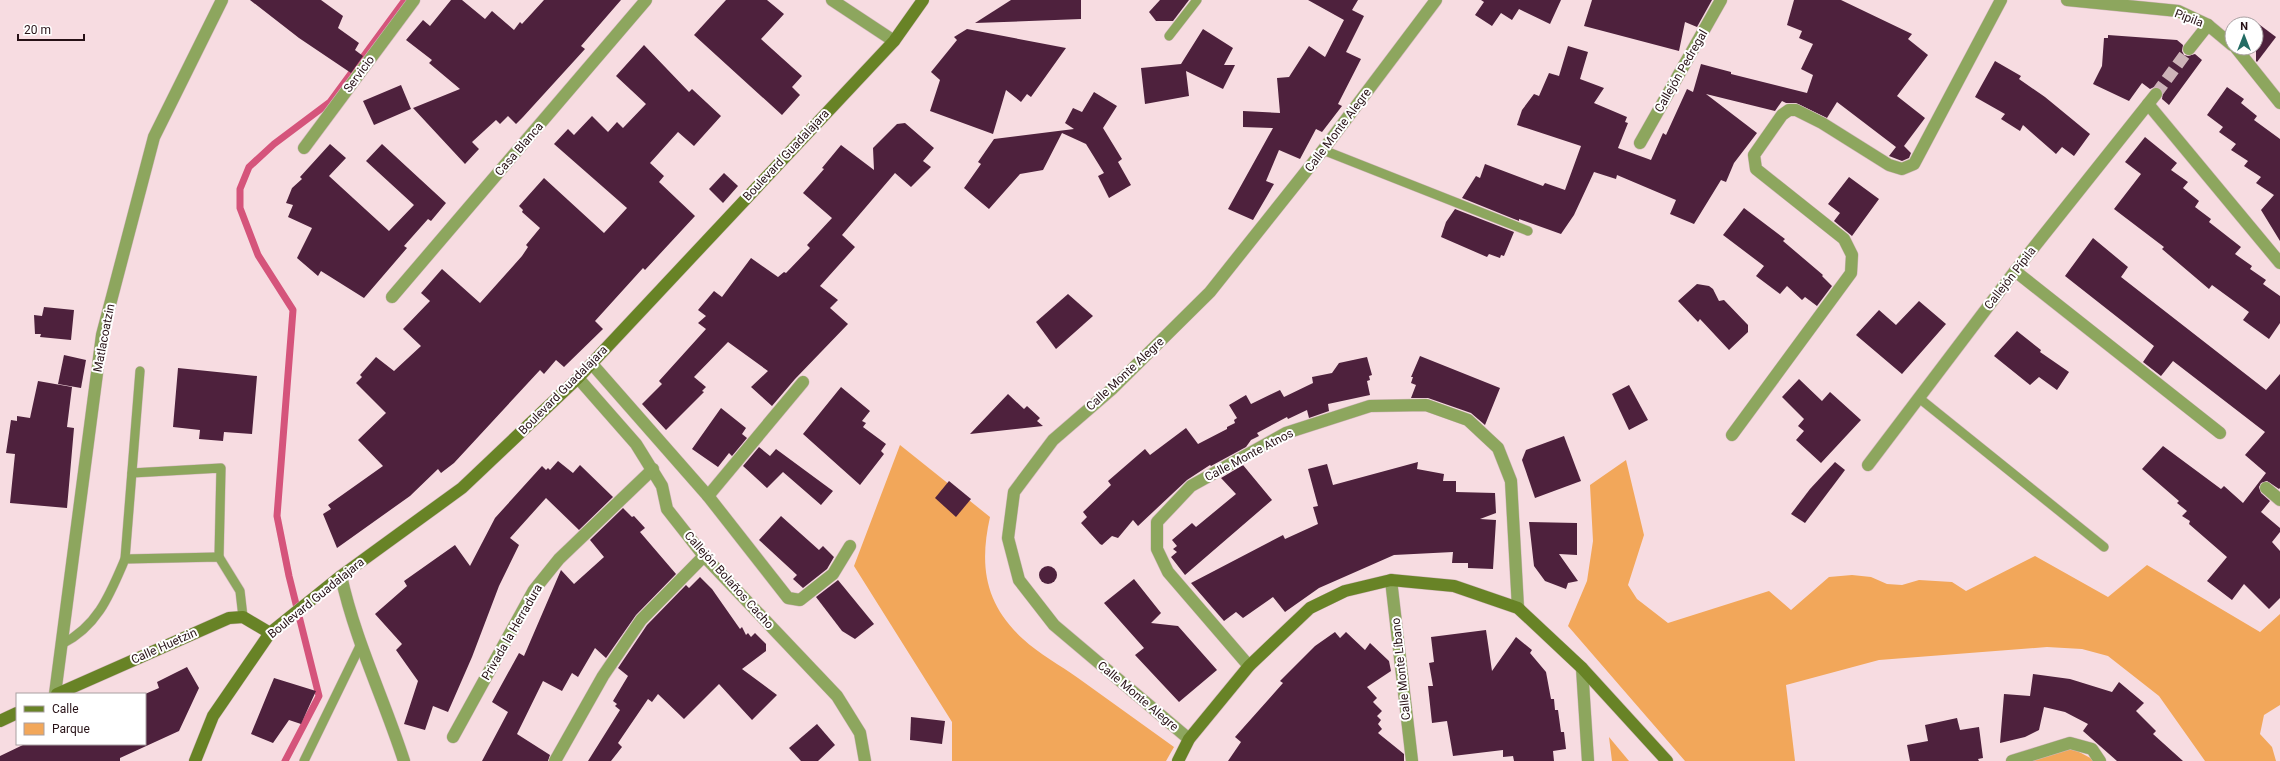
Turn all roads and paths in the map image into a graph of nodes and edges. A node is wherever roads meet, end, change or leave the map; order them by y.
1 (222, 0) edge
2 (414, 0) edge
3 (646, 0) edge
4 (832, 0) edge
5 (923, 0) edge
6 (1197, 0) edge
7 (1436, 0) edge
8 (1721, 0) edge
9 (2001, 0) edge
10 (2067, 0) edge
11 (2208, 25) junction
12 (1169, 36) dead end
13 (2224, 38) edge
14 (894, 41) junction
15 (2189, 49) tunnel mouth
16 (2242, 56) edge
17 (2156, 94) tunnel mouth
18 (2148, 104) junction
19 (2280, 104) edge
20 (1640, 143) dead end
21 (304, 148) dead end
22 (1323, 150) junction
23 (1528, 231) dead end
24 (2280, 263) edge
25 (2015, 271) junction
26 (392, 297) dead end
27 (592, 364) junction
28 (140, 371) dead end
29 (578, 378) junction
30 (803, 382) dead end
31 (1919, 398) junction
32 (2220, 433) dead end
33 (1732, 435) dead end
34 (1868, 465) dead end
35 (653, 469) junction
36 (132, 473) junction
37 (2266, 488) dead end
38 (708, 496) junction
39 (2280, 500) edge
40 (850, 546) dead end
41 (2104, 547) dead end
42 (704, 556) junction
43 (219, 557) junction
44 (126, 559) junction
45 (341, 576) junction
46 (1391, 580) junction
47 (1518, 608) junction
48 (243, 616) junction
49 (270, 633) junction
50 (62, 644) junction
51 (360, 646) junction
52 (1249, 666) junction
53 (1582, 668) junction
54 (56, 693) edge
55 (58, 693) edge
56 (16, 714) edge
57 (0, 722) edge
58 (453, 737) dead end
59 (1189, 739) junction
60 (1411, 760) edge
61 (195, 761) edge
62 (304, 761) edge
63 (404, 761) edge
64 (554, 761) edge
65 (865, 761) edge
66 (1178, 761) edge
67 (1588, 761) edge
68 (1667, 761) edge
69 (2012, 761) edge
70 (2100, 761) edge

1 - 50 street, Matlacoatzin
2 - 21 street, Servicio
3 - 26 street, Casa Blanca
4 - 14 street
5 - 14 main road, Boulevard Guadalajara
6 - 12 lane
7 - 22 street, Calle Monte Alegre
8 - 20 street, Callejón Pedregal
9 - 33 street
10 - 11 street, Pipila
11 - 13 street, Pipila
11 - 15 street
14 - 27 main road, Boulevard Guadalajara
16 - 19 street
17 - 18 street, Callejón Pípila
18 - 24 street
18 - 25 street, Callejón Pípila
22 - 23 lane
22 - 59 street, Calle Monte Alegre
25 - 31 street, Callejón Pípila
25 - 32 street
27 - 29 main road, Boulevard Guadalajara
27 - 38 street
28 - 36 lane
29 - 35 street, Callejón Bolaños Cacho
29 - 45 main road, Boulevard Guadalajara
30 - 38 street
31 - 34 street, Callejón Pípila
31 - 41 lane
35 - 42 street, Callejón Bolaños Cacho
35 - 58 street, Privada la Herradura
36 - 43 lane
36 - 44 lane
37 - 39 street
38 - 40 street
42 - 64 street
42 - 65 street, Callejón Bolaños Cacho
43 - 44 lane
43 - 48 lane
44 - 50 lane
45 - 49 main road, Boulevard Guadalajara
45 - 51 street
46 - 47 main road
46 - 52 main road
46 - 60 street, Calle Monte Líbano
47 - 52 street, Calle Monte Atnos
47 - 53 main road
48 - 49 main road
48 - 55 main road, Calle Huetzin
49 - 61 main road, Boulevard Guadalajara
50 - 54 street, Matlacoatzin
51 - 62 lane
51 - 63 street
52 - 59 main road
53 - 67 street
53 - 68 main road
56 - 57 main road
59 - 66 main road
69 - 70 street

